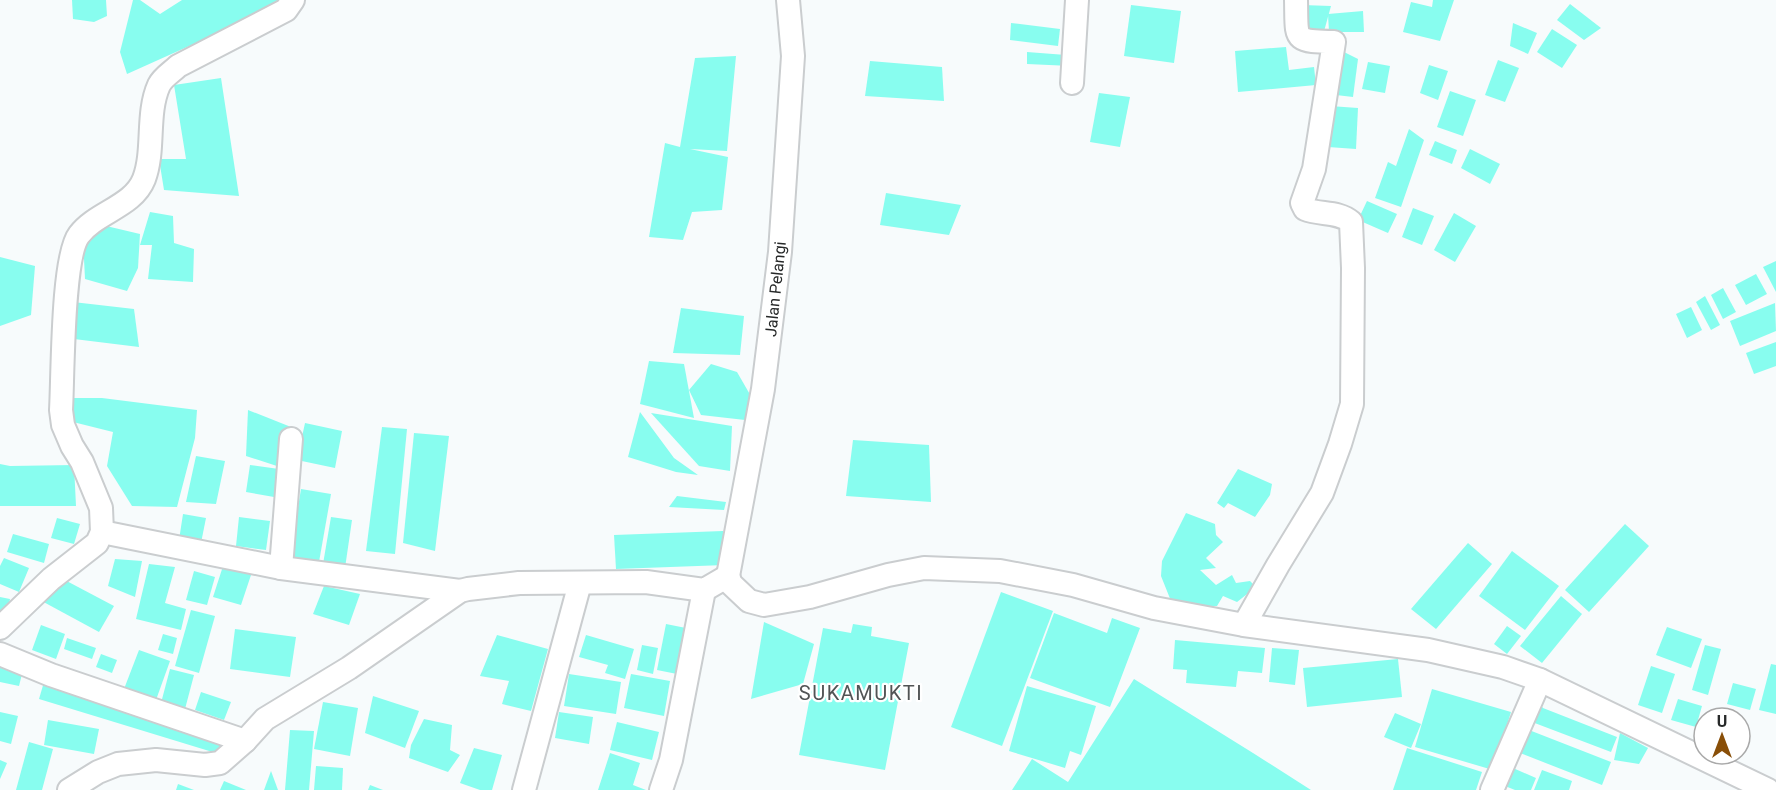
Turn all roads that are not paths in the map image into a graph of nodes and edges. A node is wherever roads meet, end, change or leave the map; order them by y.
1 (293, 0) edge
2 (788, 0) edge
3 (1077, 0) edge
4 (1296, 0) edge
5 (1072, 83) dead end
6 (291, 439) dead end
7 (102, 532) junction
8 (281, 568) junction
9 (728, 576) junction
10 (580, 583) junction
11 (704, 590) junction
12 (460, 591) junction
13 (1244, 625) junction
14 (0, 628) edge
15 (0, 654) edge
16 (1540, 680) junction
17 (245, 741) junction
18 (69, 790) edge
19 (524, 790) edge
20 (661, 790) edge
21 (1492, 790) edge
22 (1768, 790) edge

1 - 7 street
2 - 9 street, Jalan Pelangi
3 - 5 street
4 - 13 street
6 - 8 street
7 - 8 street
7 - 14 street
8 - 12 street
9 - 11 street
9 - 13 street
10 - 11 street
10 - 12 street
10 - 19 street
11 - 20 street
12 - 17 street
13 - 16 street
15 - 17 street
16 - 21 street
16 - 22 street
17 - 18 street

